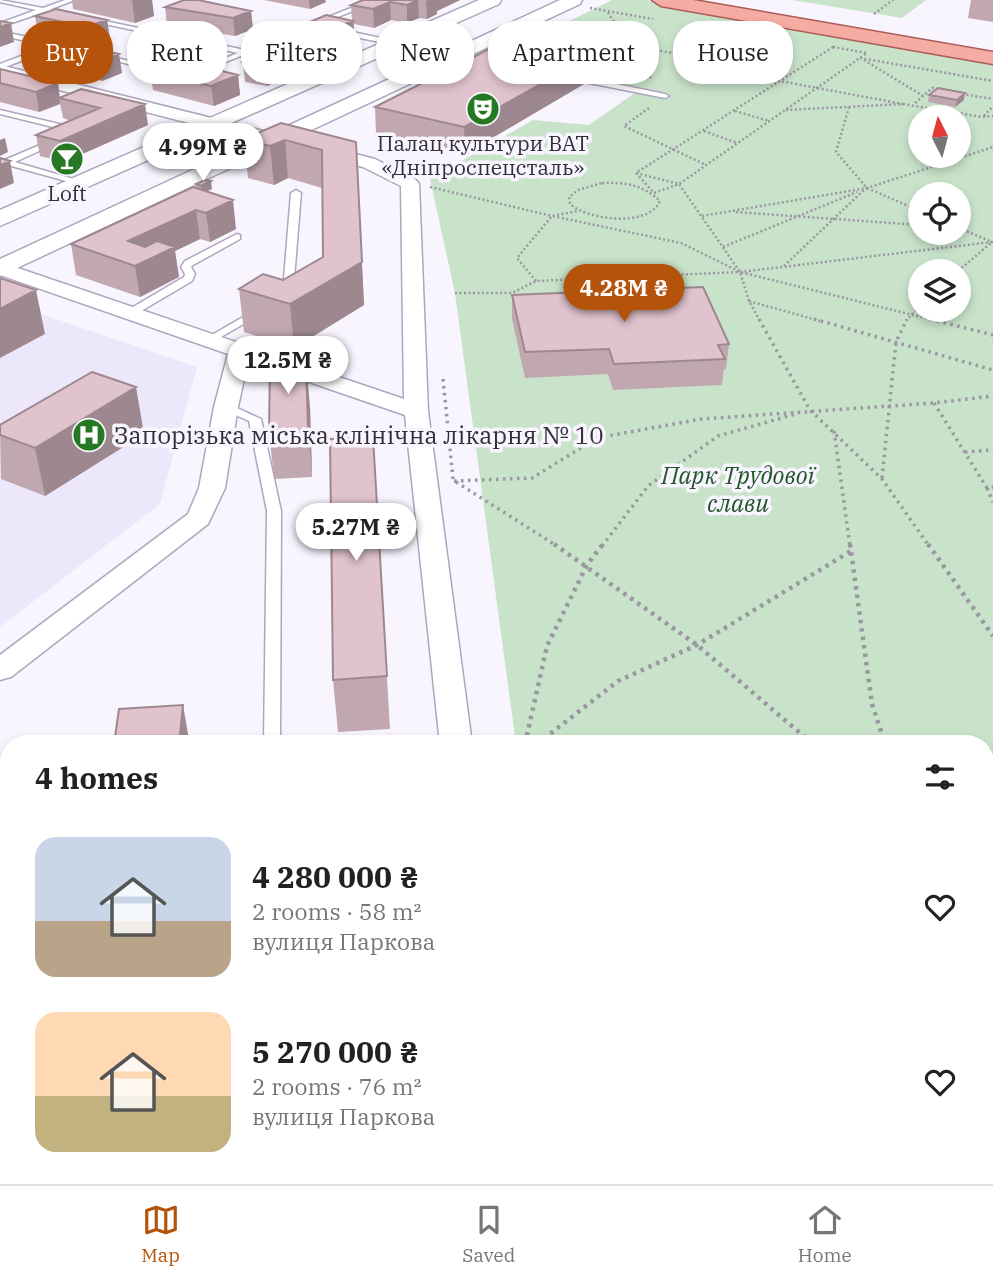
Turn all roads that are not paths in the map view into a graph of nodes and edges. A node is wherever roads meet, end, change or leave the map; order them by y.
1 (0, 0) edge
2 (72, 0) edge
3 (377, 0) edge
4 (493, 0) edge
5 (717, 0) edge
6 (582, 3) edge
7 (43, 10) junction
8 (659, 10) edge
9 (70, 16) edge
10 (83, 19) edge
11 (327, 21) edge
12 (445, 21) edge
13 (0, 25) edge
14 (0, 33) edge
15 (21, 38) edge
16 (993, 49) edge
17 (376, 51) edge
18 (241, 52) edge
19 (241, 55) edge
20 (993, 58) edge
21 (113, 59) edge
22 (21, 60) edge
23 (0, 68) edge
24 (19, 75) junction
25 (0, 82) edge
26 (606, 84) edge
27 (665, 96) road end
28 (0, 112) edge
29 (216, 123) junction
30 (277, 139) junction
31 (3, 164) edge
32 (81, 184) junction
33 (296, 192) dead end
34 (0, 219) edge
35 (237, 237) dead end
36 (0, 268) edge
37 (279, 299) edge
38 (268, 306) edge
39 (132, 312) junction
40 (210, 339) junction
41 (240, 350) junction
42 (226, 407) junction
43 (416, 411) junction
44 (0, 670) edge
45 (272, 735) edge
46 (455, 735) edge

1 - 7 lane
2 - 7 lane
3 - 11 lane
4 - 12 street
5 - 16 main road
6 - 30 street
7 - 9 lane
7 - 13 lane
8 - 20 main road
10 - 18 lane
14 - 15 lane
17 - 29 street
19 - 21 lane
22 - 23 lane
23 - 24 street
24 - 25 lane
24 - 29 street
26 - 27 lane
28 - 31 lane
29 - 30 street
29 - 32 street
30 - 36 street
30 - 43 street
31 - 32 lane
32 - 34 street
33 - 37 lane
35 - 39 lane
36 - 39 street
38 - 40 lane
39 - 40 street
40 - 41 street
41 - 42 street
41 - 43 street
42 - 44 street
42 - 45 lane
43 - 46 street

